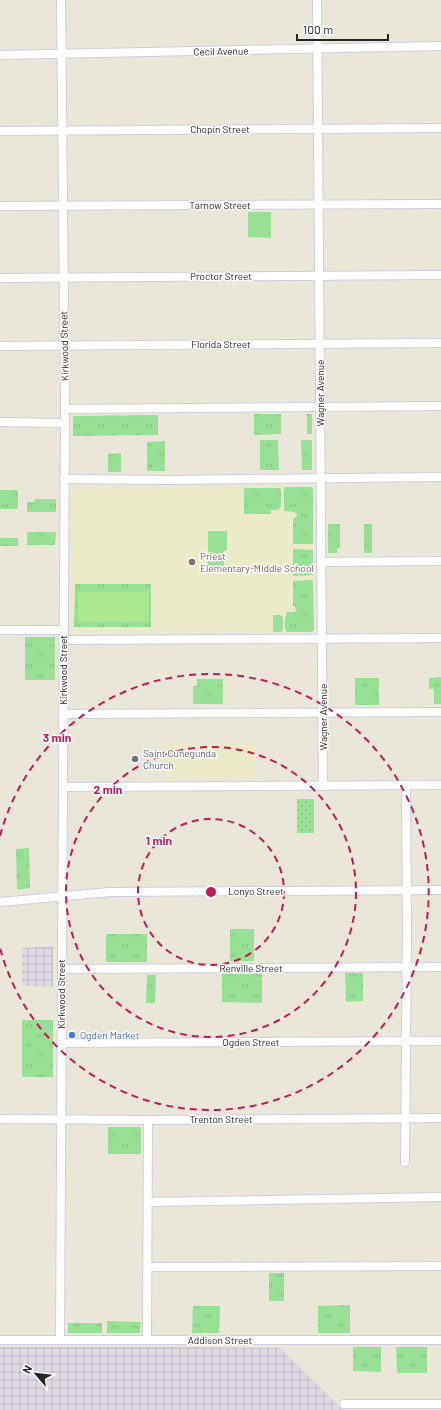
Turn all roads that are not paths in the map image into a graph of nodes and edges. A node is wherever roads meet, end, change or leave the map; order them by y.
1 (61, 0) edge
2 (317, 0) edge
3 (441, 46) edge
4 (317, 48) junction
5 (62, 54) junction
6 (0, 55) edge
7 (318, 128) junction
8 (441, 128) edge
9 (63, 130) junction
10 (0, 131) edge
11 (318, 204) junction
12 (441, 204) edge
13 (0, 206) edge
14 (63, 206) junction
15 (441, 275) edge
16 (319, 276) junction
17 (0, 278) edge
18 (64, 278) junction
19 (441, 343) edge
20 (319, 344) junction
21 (0, 346) edge
22 (64, 346) junction
23 (441, 406) edge
24 (320, 407) junction
25 (64, 409) junction
26 (0, 422) edge
27 (64, 423) junction
28 (441, 477) edge
29 (320, 478) junction
30 (64, 480) junction
31 (441, 561) edge
32 (321, 562) junction
33 (0, 630) edge
34 (63, 630) junction
35 (322, 638) junction
36 (441, 638) edge
37 (63, 640) junction
38 (323, 712) junction
39 (441, 712) edge
40 (63, 714) junction
41 (406, 785) junction
42 (441, 785) edge
43 (323, 786) junction
44 (63, 787) junction
45 (407, 890) junction
46 (441, 890) edge
47 (62, 896) junction
48 (0, 902) edge
49 (407, 967) junction
50 (441, 967) edge
51 (62, 969) junction
52 (406, 1041) junction
53 (441, 1041) edge
54 (61, 1043) junction
55 (405, 1118) junction
56 (441, 1118) edge
57 (0, 1119) edge
58 (61, 1120) junction
59 (148, 1120) junction
60 (405, 1162) dead end
61 (441, 1197) edge
62 (148, 1202) junction
63 (441, 1266) edge
64 (148, 1267) junction
65 (0, 1340) edge
66 (60, 1340) junction
67 (147, 1340) junction
68 (441, 1340) edge
69 (344, 1404) dead end
70 (441, 1404) edge

1 - 5 street, Kirkwood Street
2 - 4 street, Wagner Avenue
3 - 4 street, Cecil Avenue
4 - 5 street, Cecil Avenue
4 - 7 street, Wagner Avenue
5 - 6 street, Cecil Avenue
5 - 9 street, Kirkwood Street
7 - 8 street, Chopin Street
7 - 9 street, Chopin Street
7 - 11 street, Wagner Avenue
9 - 10 street, Chopin Street
9 - 14 street, Kirkwood Street
11 - 12 street, Tarnow Street
11 - 14 street, Tarnow Street
11 - 16 street, Wagner Avenue
13 - 14 street, Tarnow Street
14 - 18 street, Kirkwood Street
15 - 16 street, Proctor Street
16 - 18 street, Proctor Street
16 - 20 street, Wagner Avenue
17 - 18 street, Proctor Street
18 - 22 street, Kirkwood Street
19 - 20 street, Florida Street
20 - 22 street, Florida Street
20 - 24 street, Wagner Avenue
21 - 22 street, Florida Street
22 - 25 street, Kirkwood Street
23 - 24 street
24 - 25 street
24 - 29 street, Wagner Avenue
25 - 27 street, Kirkwood Street
26 - 27 street
27 - 30 street, Kirkwood Street
28 - 29 street
29 - 30 street
29 - 32 street, Wagner Avenue
30 - 34 street, Kirkwood Street
31 - 32 street
32 - 35 street, Wagner Avenue
33 - 34 street
34 - 37 street, Kirkwood Street
35 - 36 street
35 - 37 street
35 - 38 street, Wagner Avenue
37 - 40 street, Kirkwood Street
38 - 39 street
38 - 40 street
38 - 43 street, Wagner Avenue
40 - 44 street, Kirkwood Street
41 - 42 street
41 - 43 street
41 - 45 street
43 - 44 street
44 - 47 street, Kirkwood Street
45 - 46 street, Lonyo Street
45 - 47 street, Lonyo Street
45 - 49 street
47 - 48 street, Lonyo Street
47 - 51 street, Kirkwood Street
49 - 50 street, Renville Street
49 - 51 street, Renville Street
49 - 52 street
51 - 54 street, Kirkwood Street
52 - 53 street, Ogden Street
52 - 54 street, Ogden Street
52 - 55 street
54 - 58 street, Kirkwood Street
55 - 56 street, Trenton Street
55 - 59 street, Trenton Street
55 - 60 street
57 - 58 street, Trenton Street
58 - 59 street, Trenton Street
58 - 66 street, Kirkwood Street
59 - 62 street
61 - 62 street
62 - 64 street
63 - 64 street
64 - 67 street
65 - 66 street, Addison Street
66 - 67 street, Addison Street
67 - 68 street, Addison Street
69 - 70 street

